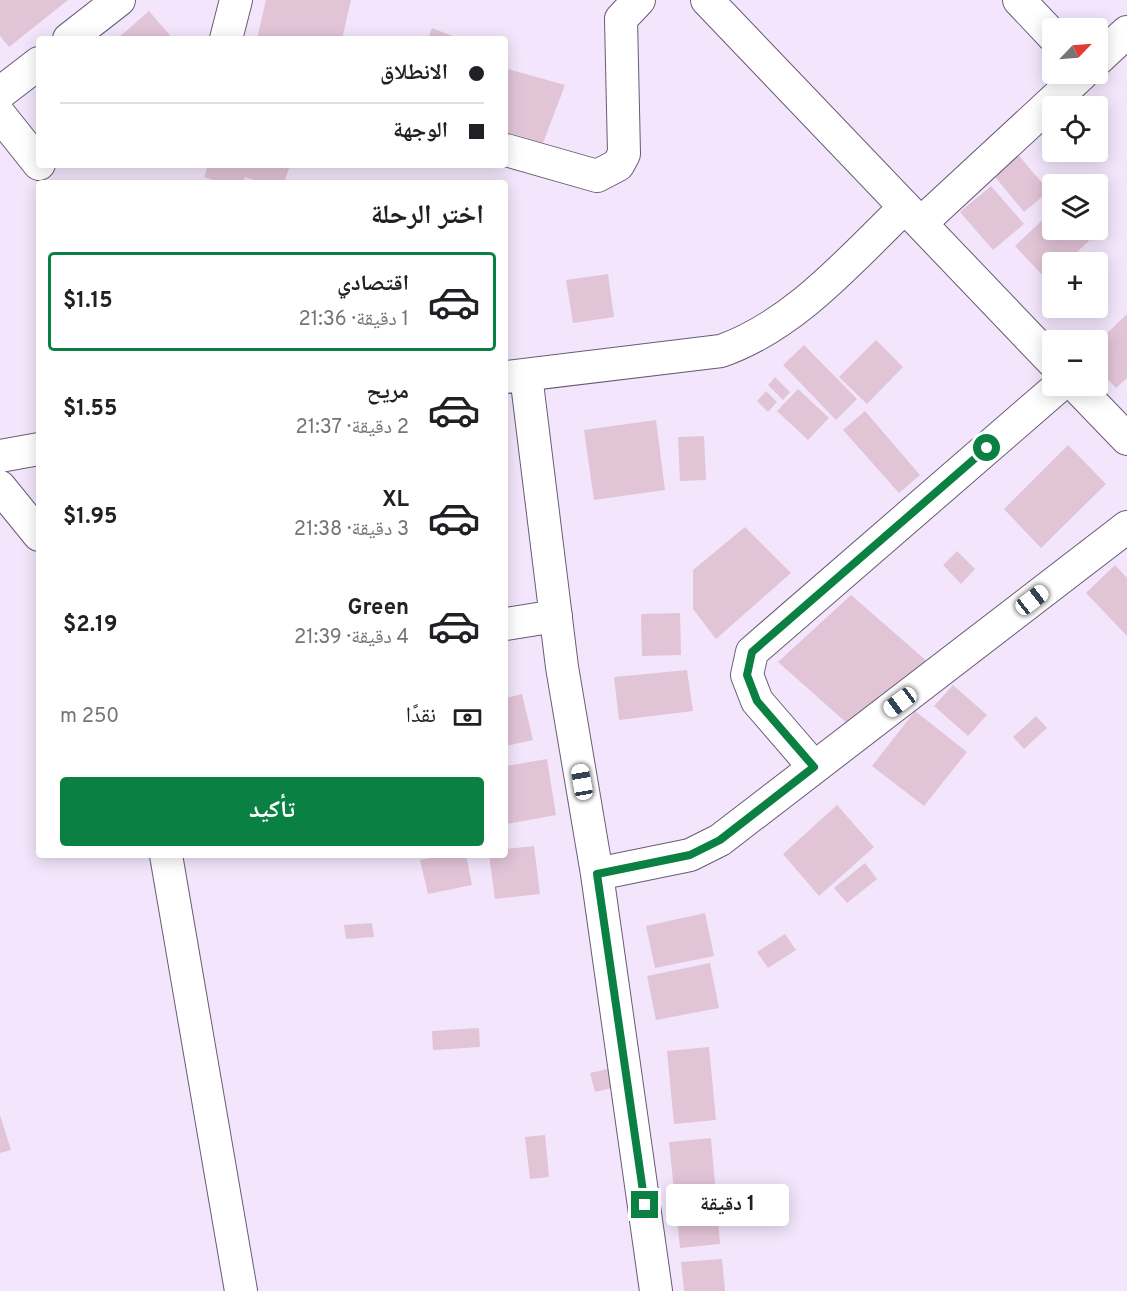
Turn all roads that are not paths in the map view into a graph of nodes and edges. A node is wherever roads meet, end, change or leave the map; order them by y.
1 (119, 0) edge
2 (236, 0) edge
3 (639, 0) edge
4 (707, 0) edge
5 (1019, 0) edge
6 (1042, 24) edge
7 (1127, 32) edge
8 (73, 36) edge
9 (227, 36) edge
10 (1108, 50) edge
11 (36, 65) edge
12 (1071, 84) edge
13 (0, 93) edge
14 (0, 115) edge
15 (508, 151) edge
16 (36, 159) edge
17 (913, 215) junction
18 (1042, 350) edge
19 (516, 376) edge
20 (1047, 396) edge
21 (1086, 396) edge
22 (1127, 439) edge
23 (36, 450) edge
24 (0, 456) edge
25 (0, 487) edge
26 (1127, 527) edge
27 (36, 531) edge
28 (556, 616) junction
29 (508, 624) edge
30 (814, 767) junction
31 (167, 858) edge
32 (597, 874) junction
33 (241, 1291) edge
34 (656, 1291) edge

1 - 8 street
2 - 9 street
3 - 15 street
4 - 17 street
5 - 6 street
7 - 10 street
11 - 13 street
12 - 17 street
14 - 16 street
17 - 18 street
17 - 19 street
19 - 28 street
20 - 30 street
21 - 22 street
23 - 24 street
25 - 27 street
26 - 30 street
28 - 29 street
28 - 32 street
30 - 32 street
31 - 33 street
32 - 34 street

